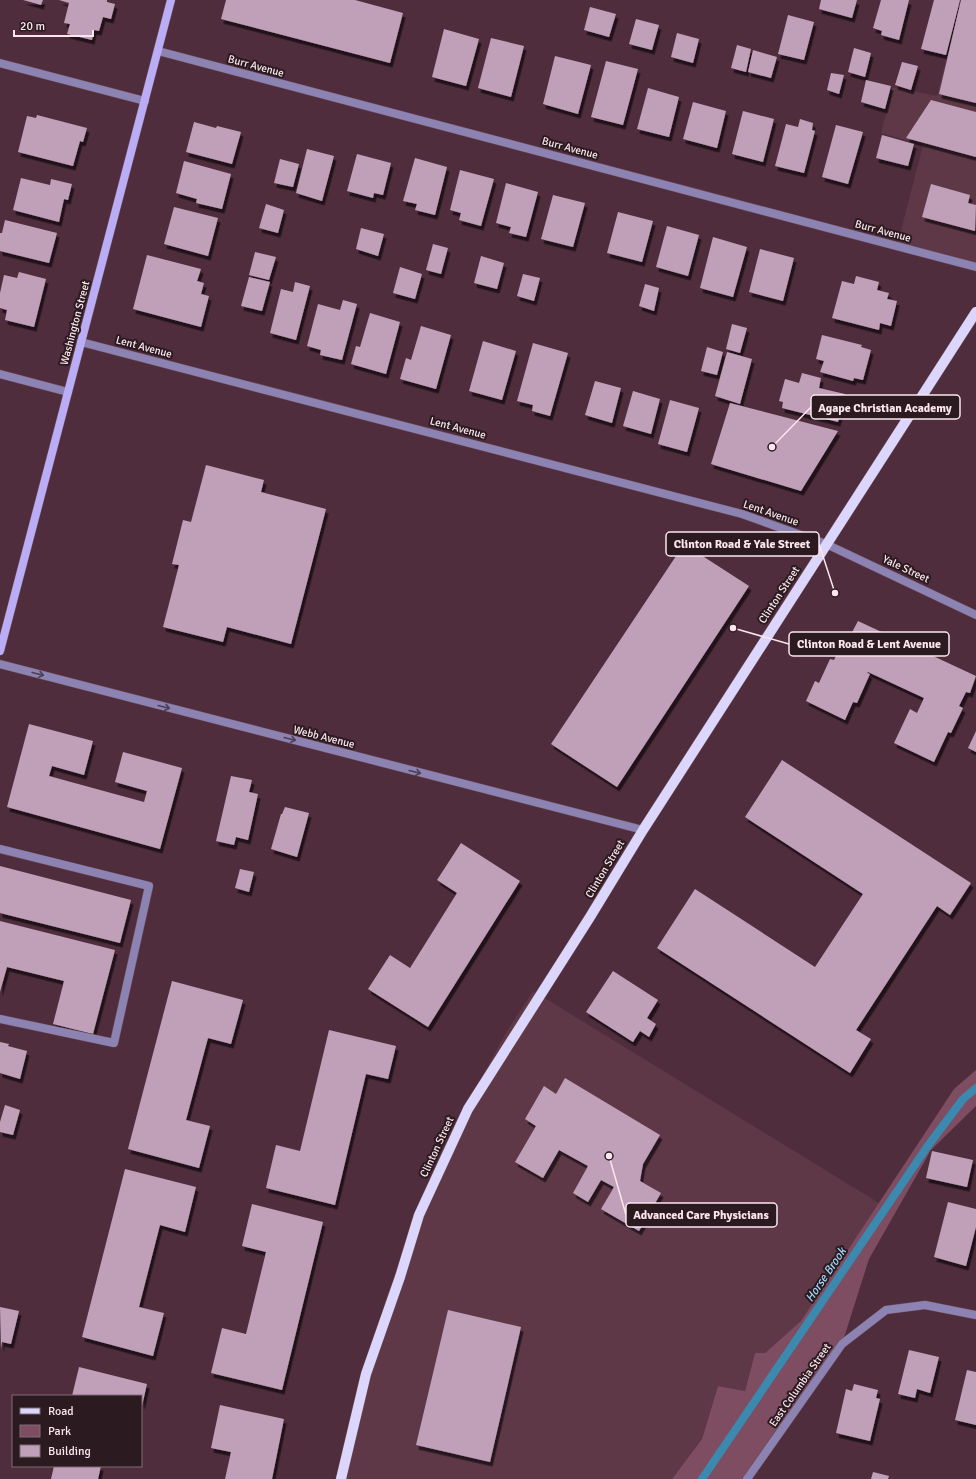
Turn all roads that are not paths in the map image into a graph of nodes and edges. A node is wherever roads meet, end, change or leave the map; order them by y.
1 (171, 0) edge
2 (158, 51) junction
3 (0, 63) edge
4 (145, 101) junction
5 (976, 267) edge
6 (976, 312) edge
7 (81, 342) junction
8 (0, 374) edge
9 (68, 392) junction
10 (826, 544) junction
11 (976, 615) edge
12 (0, 651) edge
13 (0, 664) edge
14 (643, 830) junction
15 (0, 850) edge
16 (0, 1019) edge
17 (976, 1315) edge
18 (341, 1479) edge
19 (746, 1479) edge

1 - 2 main road, Washington Street
2 - 4 main road, Washington Street
2 - 5 street, Burr Avenue
3 - 4 street
4 - 7 main road, Washington Street
6 - 10 main road, Clinton Street
7 - 9 main road, Washington Street
7 - 10 street, Lent Avenue
8 - 9 street
9 - 12 main road, Washington Street
10 - 11 street, Yale Street
10 - 14 main road, Clinton Street
13 -> 14 street, Webb Avenue
14 - 18 main road, Clinton Street
15 - 16 street
17 - 19 street, East Columbia Street

